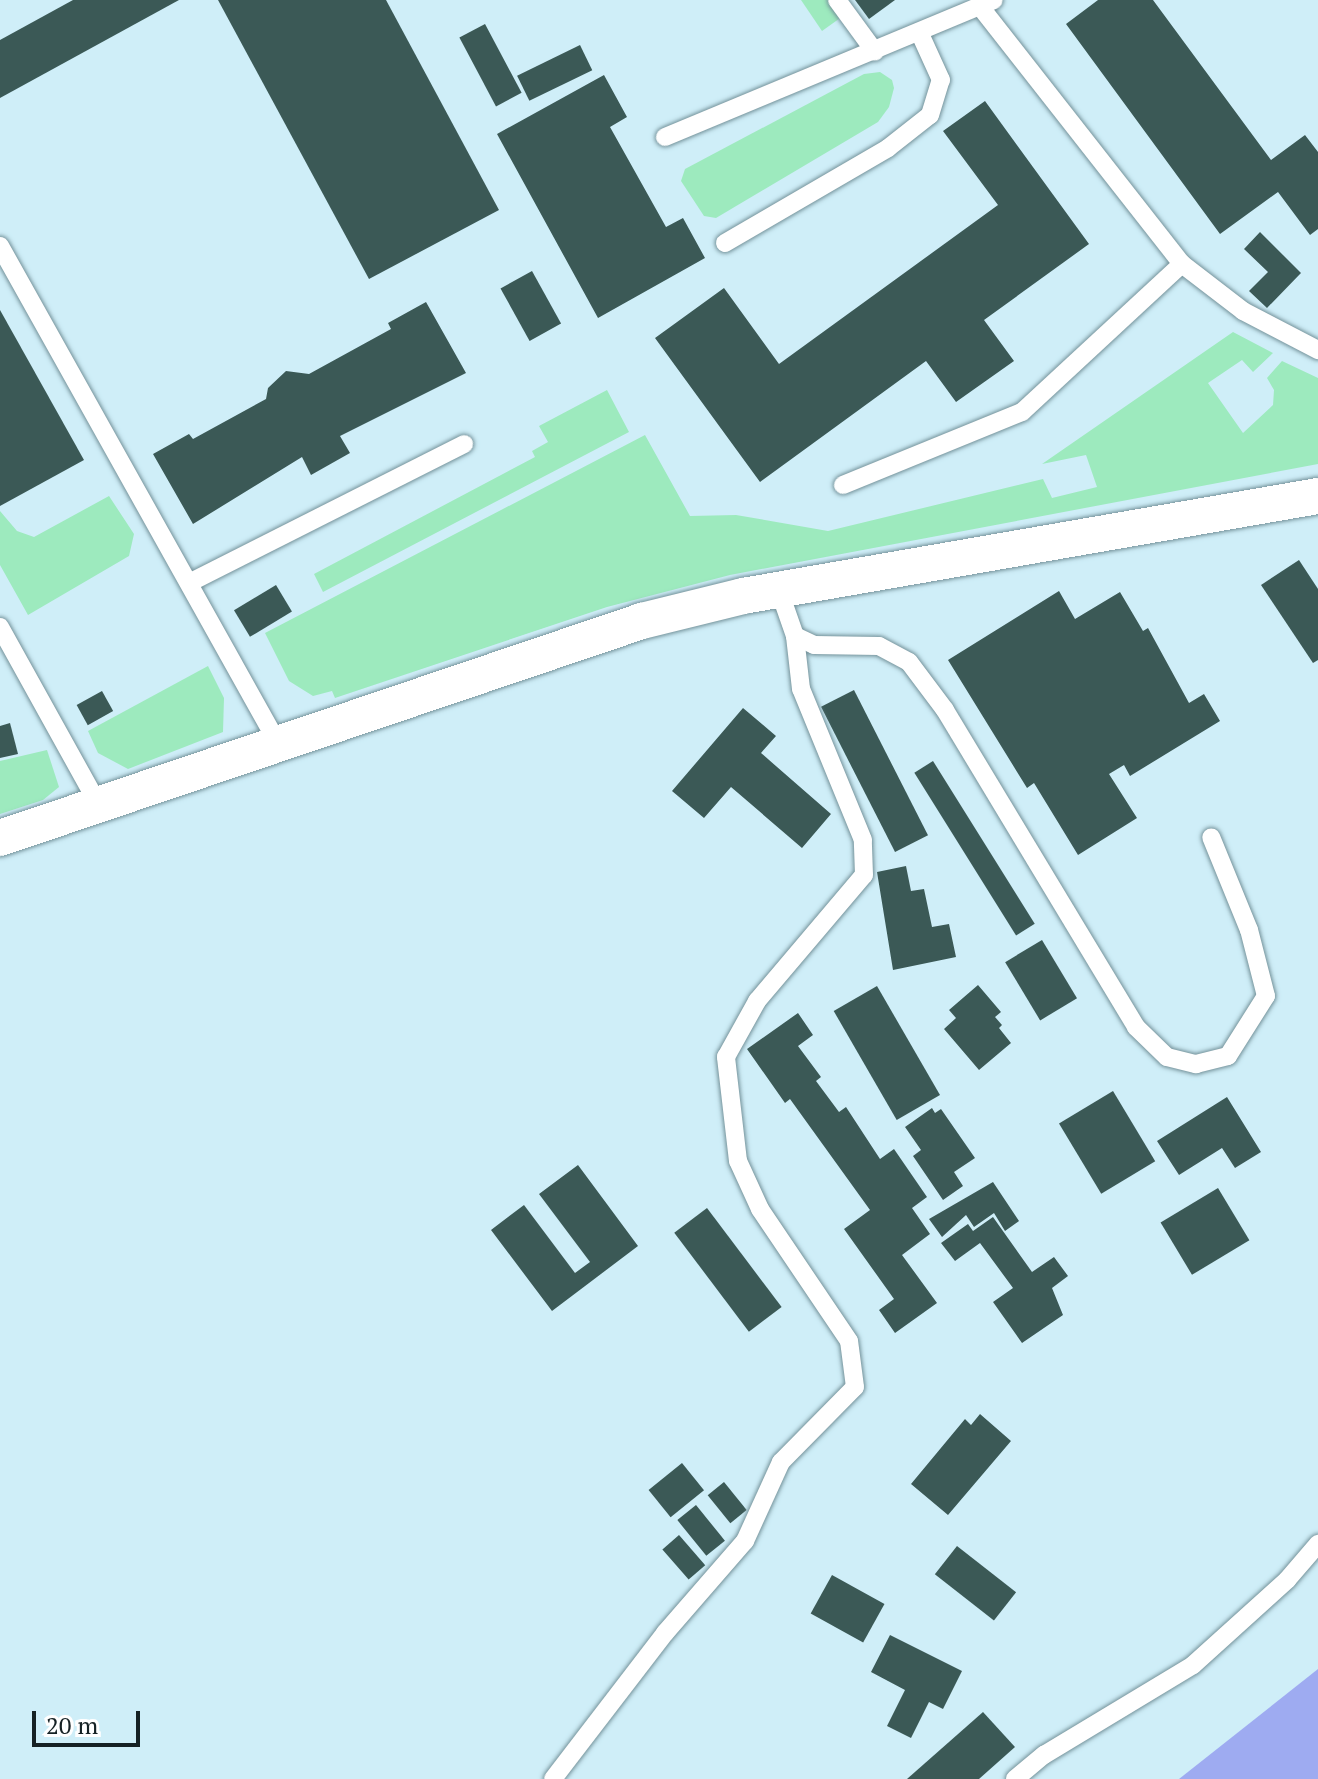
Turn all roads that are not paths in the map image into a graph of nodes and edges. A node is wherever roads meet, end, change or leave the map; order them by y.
1 (837, 0) edge
2 (988, 4) edge
3 (920, 34) junction
4 (875, 52) junction
5 (665, 137) dead end
6 (725, 243) dead end
7 (0, 246) edge
8 (1182, 264) junction
9 (1318, 350) edge
10 (464, 444) dead end
11 (843, 485) dead end
12 (1318, 496) edge
13 (191, 582) junction
14 (779, 590) junction
15 (0, 627) edge
16 (795, 636) junction
17 (280, 747) junction
18 (98, 804) junction
19 (1211, 837) dead end
20 (0, 838) edge
21 (1318, 1544) edge
22 (553, 1779) edge
23 (1015, 1779) edge

1 - 4 lane
2 - 3 lane
2 - 8 lane
3 - 4 lane
3 - 6 lane
4 - 5 lane
7 - 13 lane
8 - 9 lane
8 - 11 lane
10 - 13 lane
12 - 14 street
13 - 17 lane
14 - 16 lane
14 - 17 street
15 - 18 lane
16 - 19 lane
16 - 22 lane
17 - 18 street
18 - 20 street
21 - 23 lane

